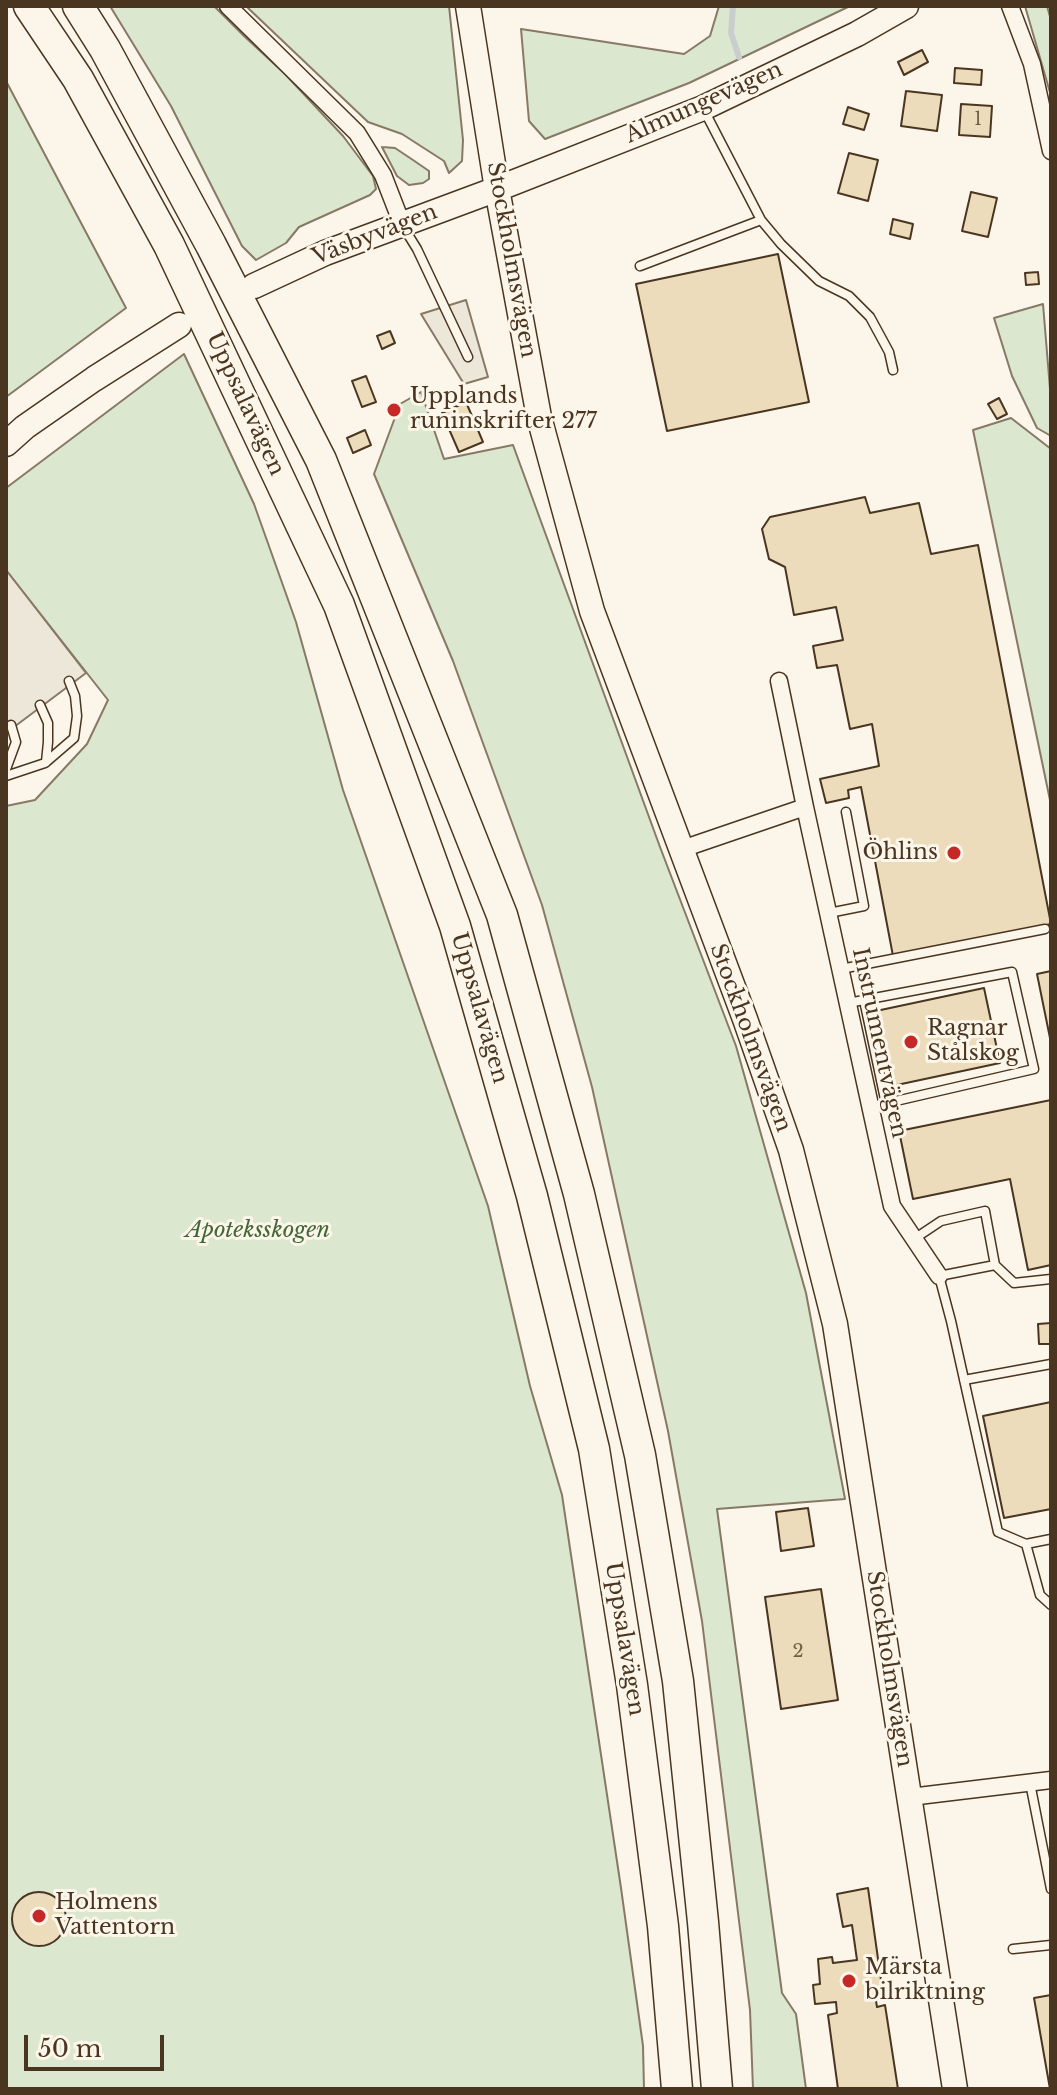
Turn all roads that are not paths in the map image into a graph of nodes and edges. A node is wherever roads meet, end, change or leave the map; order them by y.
1 (29, 6) edge
2 (78, 6) edge
3 (468, 6) edge
4 (906, 6) edge
5 (1010, 6) edge
6 (235, 9) edge
7 (703, 108) junction
8 (1051, 151) edge
9 (497, 189) junction
10 (761, 220) junction
11 (402, 224) junction
12 (640, 266) dead end
13 (254, 286) dead end
14 (179, 325) dead end
15 (468, 357) dead end
16 (893, 370) dead end
17 (6, 444) edge
18 (69, 681) dead end
19 (779, 681) dead end
20 (40, 705) dead end
21 (11, 725) dead end
22 (45, 763) junction
23 (6, 769) edge
24 (6, 776) edge
25 (805, 807) junction
26 (846, 812) dead end
27 (682, 849) junction
28 (828, 913) junction
29 (1045, 929) dead end
30 (840, 969) junction
31 (856, 1002) junction
32 (878, 1106) junction
33 (913, 1239) junction
34 (995, 1265) junction
35 (939, 1276) junction
36 (1051, 1279) edge
37 (1051, 1364) edge
38 (964, 1380) junction
39 (1051, 1539) edge
40 (1026, 1544) junction
41 (1051, 1605) edge
42 (1051, 1780) edge
43 (1030, 1783) junction
44 (910, 1797) junction
45 (1051, 1889) edge
46 (1051, 1945) edge
47 (1013, 1949) dead end
48 (677, 2089) edge
49 (717, 2089) edge
50 (955, 2089) edge

1 - 48 highway, Uppsalavägen
2 - 49 highway, Uppsalavägen
3 - 9 street, Stockholmsvägen
4 - 7 street, Almungevägen
5 - 8 street
6 - 11 street
7 - 9 street, Almungevägen
7 - 10 lane
9 - 11 street, Väsbyvägen
9 - 27 street, Stockholmsvägen
10 - 12 lane
10 - 16 lane
11 - 13 street, Väsbyvägen
11 - 15 lane
14 - 17 street
18 - 22 lane
19 - 25 street, Instrumentvägen
20 - 22 lane
21 - 23 lane
22 - 24 lane
25 - 27 street
25 - 28 street, Instrumentvägen
26 - 28 lane
27 - 44 street, Stockholmsvägen
28 - 30 street, Instrumentvägen
29 - 30 lane
30 - 31 street, Instrumentvägen
31 - 32 street, Instrumentvägen
31 - 32 lane
32 - 33 street, Instrumentvägen
33 - 34 lane
33 - 35 street, Instrumentvägen
34 - 35 lane
34 - 36 lane
35 - 38 lane
37 - 38 lane
38 - 40 lane
39 - 40 lane
40 - 41 lane
42 - 43 street
43 - 44 street
43 - 45 lane
44 - 50 street, Stockholmsvägen
46 - 47 lane

